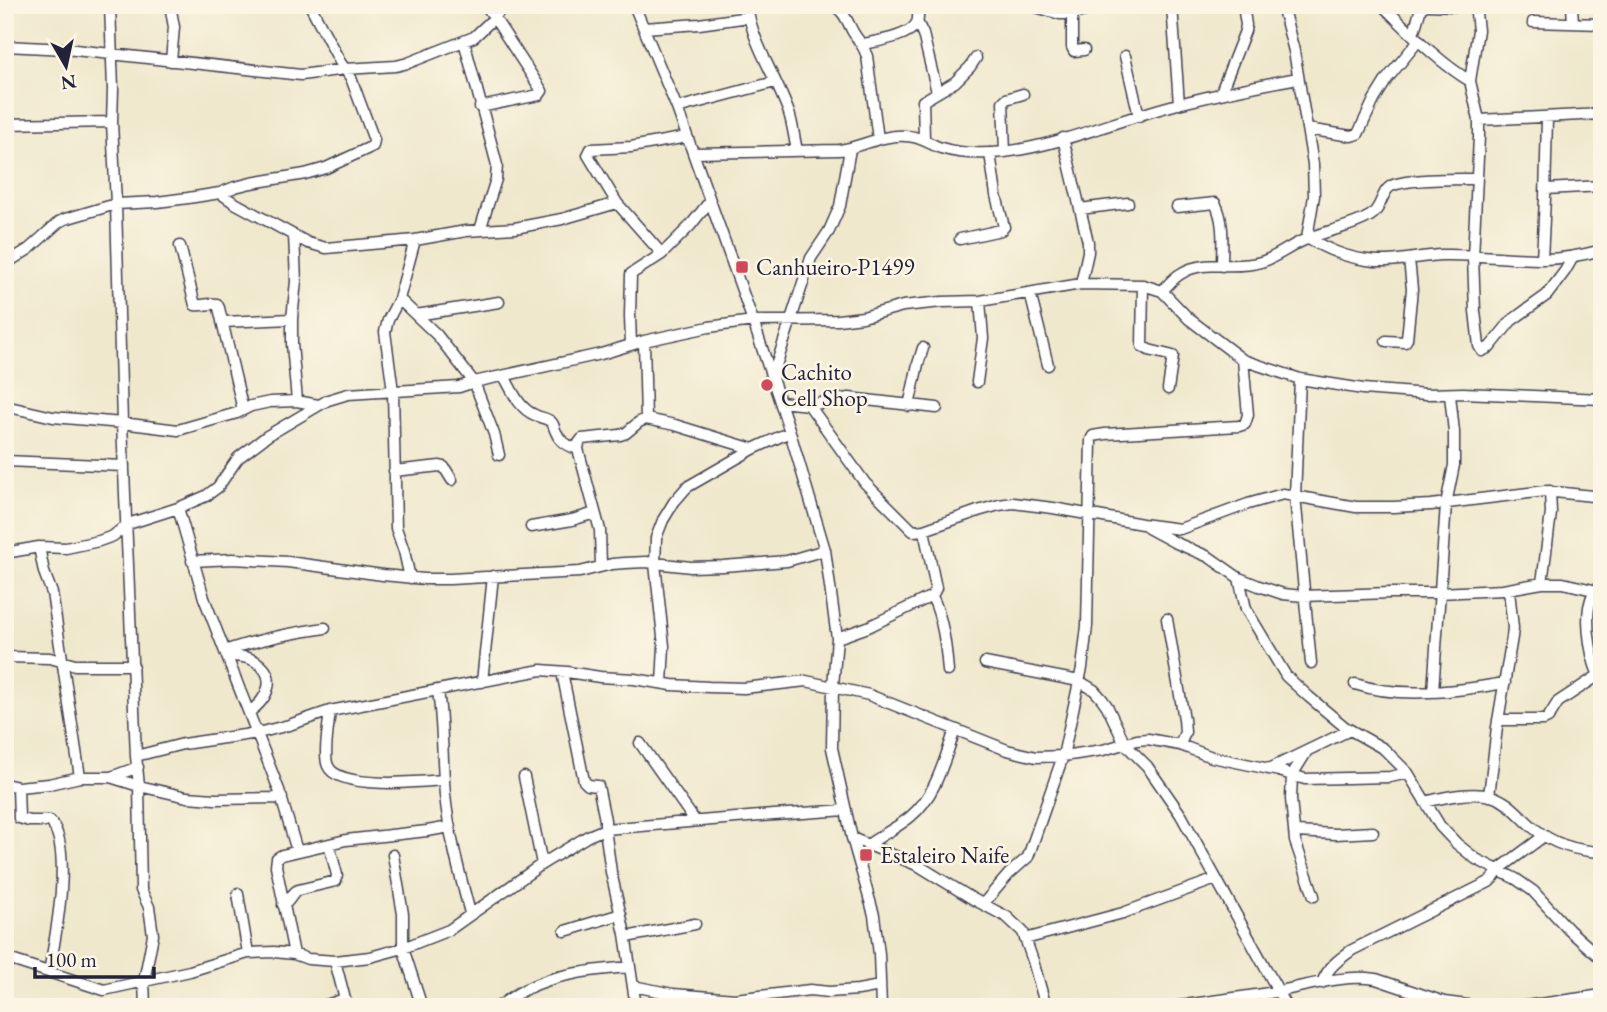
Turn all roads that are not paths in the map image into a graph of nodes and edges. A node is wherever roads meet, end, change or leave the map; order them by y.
1 (110, 5) edge
2 (170, 5) edge
3 (310, 5) edge
4 (486, 5) edge
5 (504, 5) edge
6 (634, 5) edge
7 (747, 5) edge
8 (833, 5) edge
9 (918, 5) edge
10 (1029, 5) edge
11 (1112, 5) edge
12 (1172, 5) edge
13 (1243, 5) edge
14 (1282, 5) edge
15 (1382, 5) edge
16 (1428, 5) edge
17 (1475, 5) edge
18 (1572, 5) edge
19 (1455, 6) edge
20 (1072, 14) junction
21 (748, 17) junction
22 (494, 18) junction
23 (917, 22) junction
24 (1533, 22) dead end
25 (1573, 23) junction
26 (1602, 24) edge
27 (644, 28) junction
28 (1416, 38) junction
29 (464, 41) junction
30 (863, 44) junction
31 (5, 46) edge
32 (1084, 50) dead end
33 (112, 55) junction
34 (1125, 56) dead end
35 (976, 58) dead end
36 (171, 61) junction
37 (345, 69) junction
38 (1298, 78) junction
39 (1470, 81) junction
40 (775, 82) junction
41 (937, 92) junction
42 (1221, 92) junction
43 (1023, 93) dead end
44 (1179, 104) junction
45 (480, 107) junction
46 (677, 108) junction
47 (1602, 114) edge
48 (1139, 116) junction
49 (1547, 118) junction
50 (1479, 120) junction
51 (111, 122) junction
52 (5, 124) edge
53 (1307, 130) junction
54 (687, 137) junction
55 (1063, 138) junction
56 (878, 139) junction
57 (924, 139) junction
58 (850, 149) junction
59 (797, 150) junction
60 (1005, 152) junction
61 (693, 153) junction
62 (990, 153) junction
63 (1477, 179) junction
64 (1602, 186) edge
65 (1546, 189) junction
66 (220, 192) junction
67 (710, 201) junction
68 (617, 203) junction
69 (1128, 203) dead end
70 (116, 204) junction
71 (1177, 207) dead end
72 (1080, 209) junction
73 (480, 230) junction
74 (294, 235) junction
75 (1307, 238) junction
76 (960, 239) dead end
77 (415, 240) junction
78 (180, 246) dead end
79 (1602, 250) edge
80 (663, 254) junction
81 (1473, 257) junction
82 (1573, 257) junction
83 (1409, 259) junction
84 (1542, 259) junction
85 (5, 264) edge
86 (1222, 266) junction
87 (1081, 284) junction
88 (1143, 285) junction
89 (1162, 291) junction
90 (1030, 293) junction
91 (399, 299) junction
92 (980, 301) junction
93 (499, 302) dead end
94 (416, 315) junction
95 (292, 319) junction
96 (790, 319) junction
97 (753, 321) junction
98 (222, 322) junction
99 (644, 341) junction
100 (1386, 341) dead end
101 (631, 345) junction
102 (923, 348) dead end
103 (1243, 360) junction
104 (1048, 365) dead end
105 (504, 376) junction
106 (772, 378) junction
107 (1300, 379) junction
108 (474, 382) junction
109 (977, 382) dead end
110 (1168, 389) dead end
111 (393, 391) junction
112 (1450, 395) junction
113 (1602, 399) edge
114 (297, 401) junction
115 (780, 401) junction
116 (318, 405) junction
117 (809, 405) junction
118 (5, 406) edge
119 (909, 406) junction
120 (937, 408) dead end
121 (243, 410) junction
122 (646, 419) junction
123 (122, 422) junction
124 (790, 432) junction
125 (578, 449) junction
126 (753, 449) junction
127 (499, 455) dead end
128 (5, 461) edge
129 (124, 466) junction
130 (394, 471) junction
131 (452, 480) dead end
132 (1550, 491) junction
133 (1295, 496) junction
134 (1602, 497) edge
135 (1446, 503) junction
136 (178, 508) junction
137 (594, 513) junction
138 (1090, 516) junction
139 (128, 524) junction
140 (1142, 524) junction
141 (531, 527) dead end
142 (924, 530) junction
143 (38, 547) junction
144 (825, 550) junction
145 (5, 554) edge
146 (192, 561) junction
147 (655, 564) junction
148 (601, 566) junction
149 (493, 576) junction
150 (410, 578) junction
151 (1239, 578) junction
152 (1542, 583) junction
153 (1509, 590) junction
154 (1598, 592) edge
155 (1439, 593) junction
156 (932, 596) junction
157 (1303, 596) junction
158 (1167, 619) dead end
159 (325, 628) dead end
160 (836, 638) junction
161 (226, 653) junction
162 (5, 657) edge
163 (62, 662) junction
164 (985, 663) dead end
165 (1311, 663) dead end
166 (133, 665) junction
167 (948, 671) dead end
168 (562, 672) junction
169 (1600, 677) edge
170 (1079, 681) junction
171 (482, 682) junction
172 (662, 683) junction
173 (1505, 683) junction
174 (1355, 684) dead end
175 (833, 686) junction
176 (438, 691) junction
177 (1433, 691) junction
178 (330, 710) junction
179 (249, 712) junction
180 (1498, 720) junction
181 (955, 730) junction
182 (1350, 730) junction
183 (258, 733) junction
184 (639, 743) dead end
185 (1125, 744) junction
186 (1180, 745) junction
187 (1307, 751) junction
188 (1063, 756) junction
189 (137, 761) junction
190 (1269, 769) junction
191 (1408, 773) junction
192 (1292, 775) junction
193 (80, 777) junction
194 (110, 777) junction
195 (524, 777) dead end
196 (444, 780) junction
197 (5, 784) edge
198 (139, 786) junction
199 (18, 787) junction
200 (1489, 796) junction
201 (282, 797) junction
202 (1425, 802) junction
203 (846, 810) junction
204 (695, 821) junction
205 (450, 827) junction
206 (605, 829) junction
207 (1295, 832) junction
208 (1373, 832) dead end
209 (1544, 836) junction
210 (852, 838) junction
211 (328, 844) junction
212 (869, 844) junction
213 (297, 851) junction
214 (1602, 852) edge
215 (393, 855) dead end
216 (542, 864) junction
217 (1498, 870) junction
218 (1216, 879) junction
219 (238, 894) dead end
220 (1314, 896) dead end
221 (983, 904) junction
222 (283, 905) junction
223 (470, 913) junction
224 (621, 914) junction
225 (695, 924) dead end
226 (565, 931) dead end
227 (626, 937) junction
228 (1025, 939) junction
229 (403, 948) junction
230 (248, 953) junction
231 (294, 954) junction
232 (5, 958) edge
233 (1602, 959) edge
234 (335, 961) junction
235 (630, 967) junction
236 (49, 972) junction
237 (144, 981) junction
238 (1322, 983) junction
239 (633, 986) junction
240 (880, 986) junction
241 (1278, 991) junction
242 (1602, 995) edge
243 (752, 1002) edge
244 (346, 1003) edge
245 (1191, 1005) edge
246 (1539, 1005) edge
247 (145, 1007) edge
248 (320, 1007) edge
249 (422, 1007) edge
250 (498, 1007) edge
251 (636, 1007) edge
252 (881, 1007) edge
253 (1046, 1007) edge
254 (1173, 1007) edge
255 (1287, 1007) edge
256 (1482, 1007) edge
257 (1519, 1007) edge

1 - 33 street
2 - 36 street
3 - 37 street
4 - 22 street
5 - 22 street
6 - 27 street
7 - 21 street
8 - 30 street
9 - 23 street
10 - 20 street
11 - 20 street
12 - 44 street
13 - 42 street
14 - 38 street
15 - 28 street
16 - 19 street
16 - 28 street
17 - 39 street
18 - 25 street
20 - 32 street
21 - 27 street
21 - 40 street
22 - 29 street
22 - 45 street
23 - 30 street
23 - 41 street
24 - 25 street
25 - 26 street
27 - 46 street
28 - 39 street
28 - 53 street
29 - 37 street
29 - 45 street
30 - 56 street
31 - 33 street
33 - 36 street
33 - 51 street
34 - 48 street
35 - 41 street
36 - 37 street
37 - 66 street
38 - 42 street
38 - 53 street
39 - 50 street
40 - 46 street
40 - 59 street
41 - 57 street
42 - 44 street
43 - 60 street
44 - 48 street
45 - 73 street
46 - 54 street
47 - 49 street
48 - 55 street
49 - 50 street
49 - 65 street
50 - 63 street
51 - 52 street
51 - 70 street
53 - 75 street
54 - 61 street
54 - 68 street
55 - 60 street
55 - 72 street
56 - 57 street
56 - 58 street
57 - 62 street
58 - 59 street
58 - 96 street
59 - 61 street
60 - 62 street
61 - 67 street
62 - 76 street
63 - 75 street
63 - 81 street
64 - 65 street
65 - 84 street
66 - 70 street
66 - 74 street
67 - 80 street
67 - 97 street
68 - 73 street
68 - 80 street
69 - 72 street
70 - 85 street
70 - 123 street
71 - 86 street
72 - 87 street
73 - 77 street
74 - 77 street
74 - 95 street
75 - 83 street
75 - 86 street
77 - 91 street
78 - 98 street
79 - 82 street
80 - 101 street
81 - 82 street
81 - 83 street
81 - 84 street
82 - 84 street
83 - 100 street
86 - 89 street
87 - 88 street
87 - 90 street
88 - 89 street
88 - 110 street
89 - 103 street
90 - 92 street
90 - 104 street
91 - 94 street
91 - 111 street
92 - 96 street
92 - 109 street
93 - 94 street
94 - 108 street
95 - 98 street
95 - 114 street
96 - 97 street
96 - 106 street
97 - 99 street
97 - 106 street
98 - 121 street
99 - 101 street
99 - 122 street
101 - 105 street
102 - 119 street
103 - 107 street
103 - 138 street
105 - 108 street
105 - 125 street
106 - 115 street
107 - 112 street
107 - 133 street
108 - 111 street
108 - 127 street
111 - 116 street
111 - 130 street
112 - 113 street
112 - 135 street
114 - 116 street
114 - 121 street
115 - 117 street
115 - 124 street
116 - 136 street
117 - 119 street
117 - 142 street
118 - 123 street
119 - 120 street
121 - 123 street
122 - 125 street
122 - 126 street
123 - 129 street
124 - 126 street
124 - 144 street
125 - 137 street
126 - 147 street
128 - 129 street
129 - 139 street
130 - 131 street
130 - 150 street
132 - 134 street
132 - 135 street
132 - 152 street
133 - 135 street
133 - 140 street
133 - 157 street
135 - 155 street
136 - 139 street
136 - 146 street
137 - 141 street
137 - 148 street
138 - 140 street
138 - 142 street
138 - 170 street
139 - 143 street
139 - 166 street
140 - 151 street
142 - 156 street
143 - 145 street
143 - 163 street
144 - 147 street
144 - 160 street
146 - 150 street
146 - 161 street
147 - 148 street
147 - 172 street
148 - 149 street
149 - 150 street
149 - 171 street
151 - 157 street
151 - 182 street
152 - 153 street
152 - 154 street
153 - 155 street
153 - 173 street
154 - 169 street
155 - 157 street
155 - 177 street
156 - 160 street
156 - 167 street
157 - 165 street
158 - 186 street
159 - 161 street
160 - 175 street
161 - 179 street
161 - 179 street
162 - 163 street
163 - 166 street
163 - 193 street
164 - 170 street
166 - 189 street
168 - 171 street
168 - 172 street
168 - 206 street
169 - 180 street
170 - 185 street
170 - 188 street
171 - 176 street
172 - 175 street
173 - 177 street
173 - 180 street
174 - 177 street
175 - 181 street
175 - 203 street
176 - 178 street
176 - 196 street
178 - 183 street
178 - 196 street
179 - 183 street
180 - 200 street
181 - 188 street
181 - 212 street
182 - 187 street
182 - 191 street
183 - 189 street
183 - 201 street
184 - 204 street
185 - 186 street
185 - 188 street
185 - 218 street
186 - 190 street
187 - 190 street
187 - 192 street
188 - 221 street
189 - 194 street
189 - 198 street
190 - 192 street
191 - 192 street
191 - 202 street
192 - 207 street
193 - 194 street
193 - 199 street
194 - 198 street
195 - 216 street
196 - 205 street
197 - 199 street
198 - 201 street
198 - 237 street
199 - 236 street
200 - 202 street
200 - 209 street
201 - 213 street
202 - 217 street
203 - 204 street
203 - 210 street
204 - 206 street
205 - 211 street
205 - 223 street
206 - 216 street
206 - 224 street
207 - 208 street
207 - 220 street
209 - 214 street
209 - 217 street
210 - 212 street
210 - 240 street
211 - 213 street
211 - 222 street
212 - 221 street
213 - 222 street
215 - 229 street
216 - 223 street
217 - 233 street
217 - 238 street
218 - 228 street
218 - 241 street
219 - 230 street
221 - 228 street
222 - 231 street
223 - 229 street
224 - 226 street
224 - 227 street
225 - 227 street
227 - 235 street
228 - 253 street
229 - 234 street
229 - 249 street
230 - 231 street
230 - 237 street
231 - 234 street
232 - 236 street
234 - 244 street
235 - 239 street
235 - 250 street
236 - 237 street
237 - 247 street
238 - 241 street
238 - 256 street
239 - 243 street
239 - 251 street
240 - 243 street
240 - 252 street
241 - 245 street
241 - 255 street
242 - 246 street
244 - 248 street
245 - 254 street
246 - 257 street

